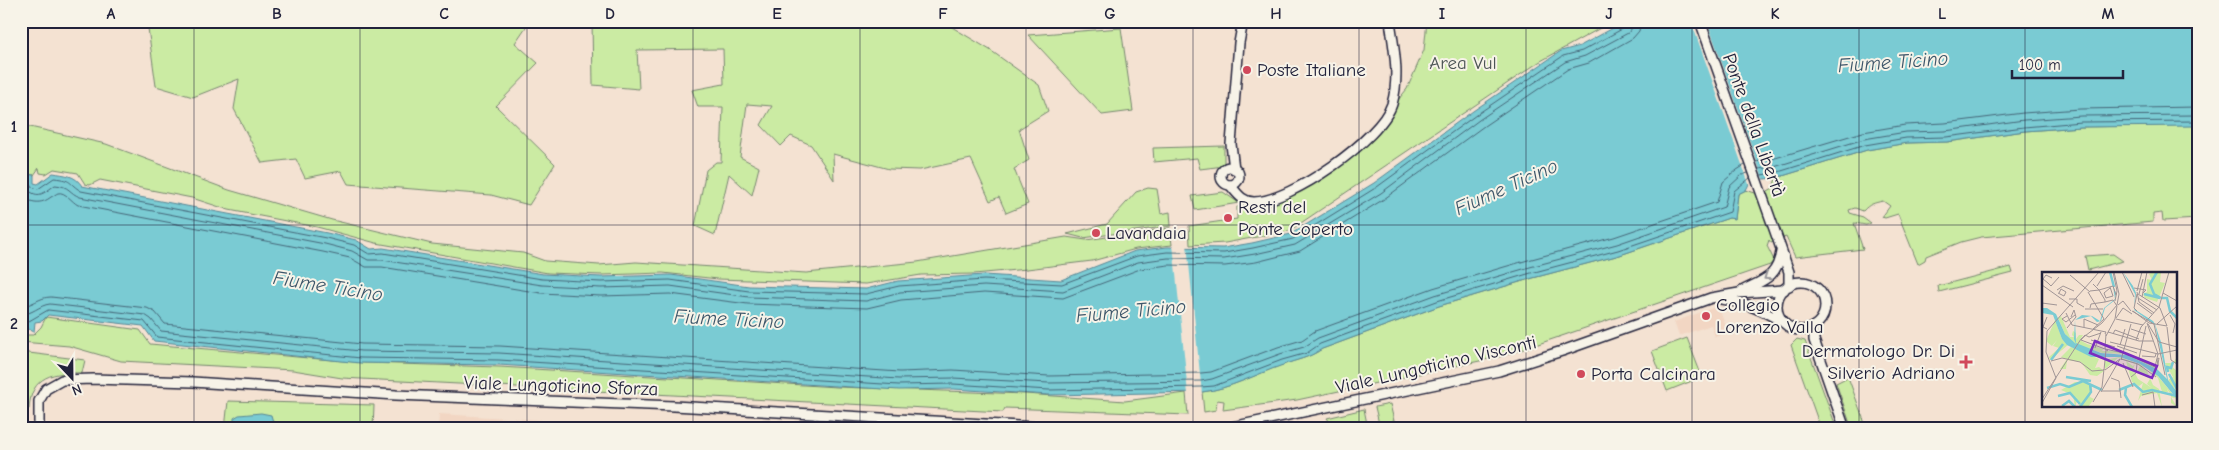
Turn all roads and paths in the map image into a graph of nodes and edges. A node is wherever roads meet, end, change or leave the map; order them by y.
1 (1243, 21) edge
2 (1390, 21) edge
3 (1700, 21) edge
4 (1230, 169) junction
5 (1233, 184) junction
6 (1780, 245) junction
7 (1789, 272) junction
8 (1799, 283) junction
9 (1787, 288) junction
10 (1739, 293) junction
11 (1711, 298) junction
12 (1784, 323) junction
13 (1814, 326) junction
14 (1804, 330) junction
15 (1814, 340) junction
16 (39, 429) edge
17 (1069, 429) edge
18 (1222, 429) edge
19 (1845, 429) edge

1 - 4 main road
2 - 5 main road
3 - 6 main road, Ponte della Libertà
4 - 5 main road
4 - 5 main road
6 - 7 main road, Ponte della Libertà
6 -> 10 main road
7 - 8 main road
7 - 9 main road
8 - 9 main road
8 - 13 main road
9 - 10 main road, Viale Lungoticino Visconti
9 - 12 main road
10 - 11 main road, Viale Lungoticino Visconti
11 - 12 main road, Viale Lungoticino Visconti
11 - 18 main road, Viale Lungoticino Visconti
12 - 14 main road
13 - 14 main road
13 - 15 main road
14 - 15 main road
15 - 19 main road
16 - 17 main road, Viale Lungoticino Sforza

